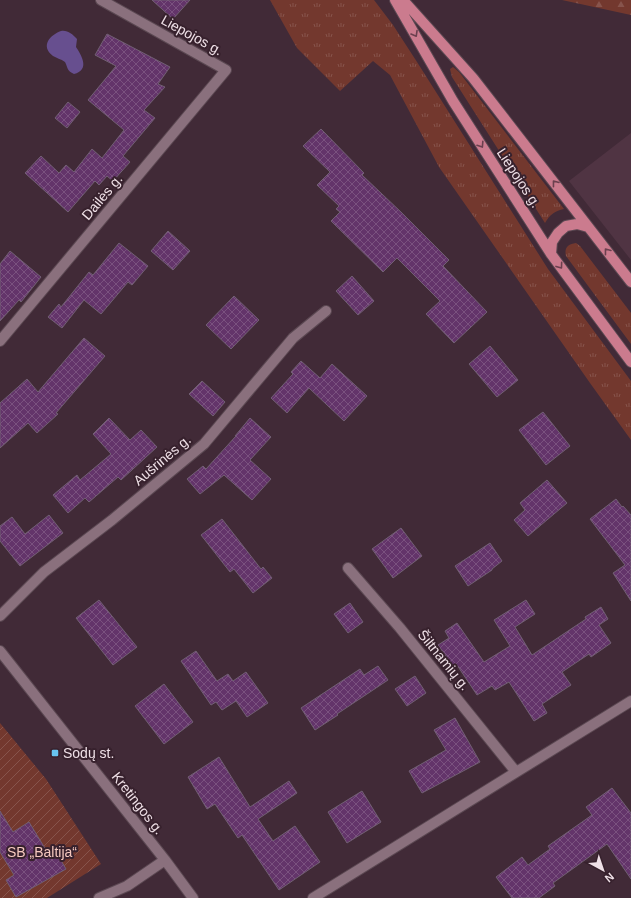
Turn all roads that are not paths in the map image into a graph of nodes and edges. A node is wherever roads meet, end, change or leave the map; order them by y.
1 (102, 0) edge
2 (395, 0) edge
3 (404, 0) edge
4 (226, 70) joint
5 (588, 226) junction
6 (551, 254) junction
7 (631, 282) edge
8 (326, 311) dead end
9 (0, 341) edge
10 (631, 362) edge
11 (348, 568) dead end
12 (0, 616) edge
13 (0, 651) edge
14 (631, 701) edge
15 (516, 772) junction
16 (165, 860) junction
17 (99, 898) edge
18 (193, 898) edge
19 (313, 898) edge

1 - 4 street, Liepojos g.
2 -> 6 main road, Liepojos g.
5 -> 3 main road, Liepojos g.
4 - 9 street, Dailės g.
5 - 6 main road
7 -> 5 main road, Liepojos g.
6 -> 10 main road, Liepojos g.
8 - 12 street, Aušrinės g.
11 - 15 street, Šiltnamių g.
13 - 16 street, Kretingos g.
14 - 15 street
15 - 19 street
16 - 17 street
16 - 18 street, Kretingos g.

